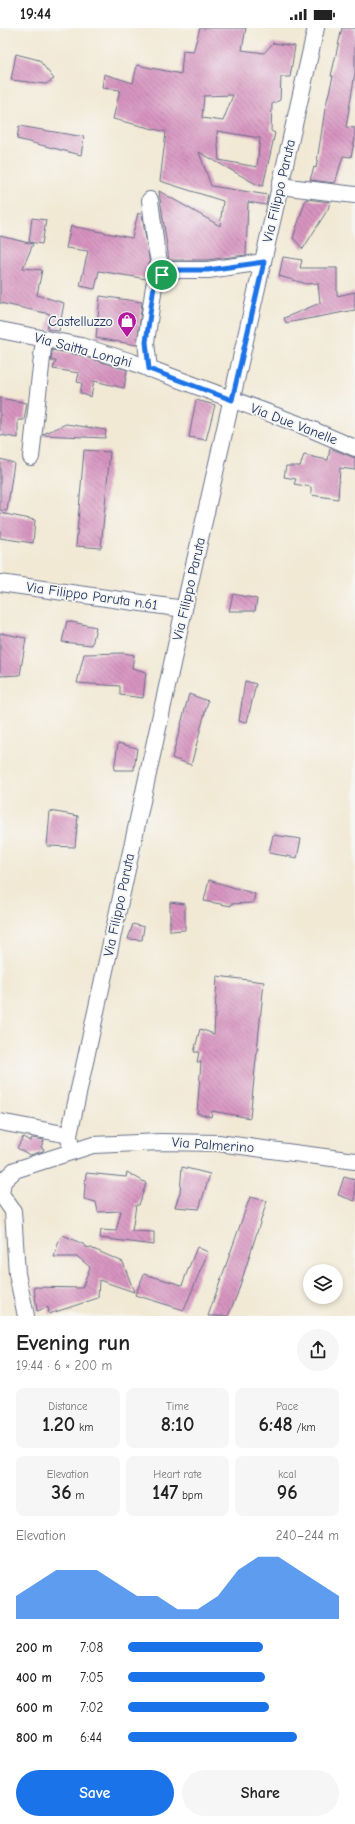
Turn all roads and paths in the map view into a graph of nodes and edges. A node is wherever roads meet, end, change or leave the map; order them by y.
1 (316, 28) edge
2 (280, 186) junction
3 (355, 195) edge
4 (150, 200) dead end
5 (264, 262) junction
6 (162, 275) junction
7 (0, 330) edge
8 (44, 339) junction
9 (149, 369) junction
10 (232, 400) junction
11 (355, 448) edge
12 (31, 457) dead end
13 (0, 583) edge
14 (184, 609) junction
15 (0, 1122) edge
16 (70, 1143) junction
17 (355, 1161) edge
18 (26, 1316) edge

1 - 2 street, Via Filippo Paruta
2 - 3 street
2 - 5 street, Via Filippo Paruta
4 - 6 street
5 - 6 street
5 - 10 street, Via Filippo Paruta
6 - 9 street
7 - 8 street, Via Saitta Longhi
8 - 9 street, Via Saitta Longhi
8 - 12 street
9 - 10 street, Via Saitta Longhi
10 - 11 street, Via Due Vanelle
10 - 14 street, Via Filippo Paruta
13 - 14 street, Via Filippo Paruta n.61
14 - 16 street, Via Filippo Paruta
15 - 16 street
16 - 17 street, Via Palmerino
16 - 18 street, Via Palmerino

